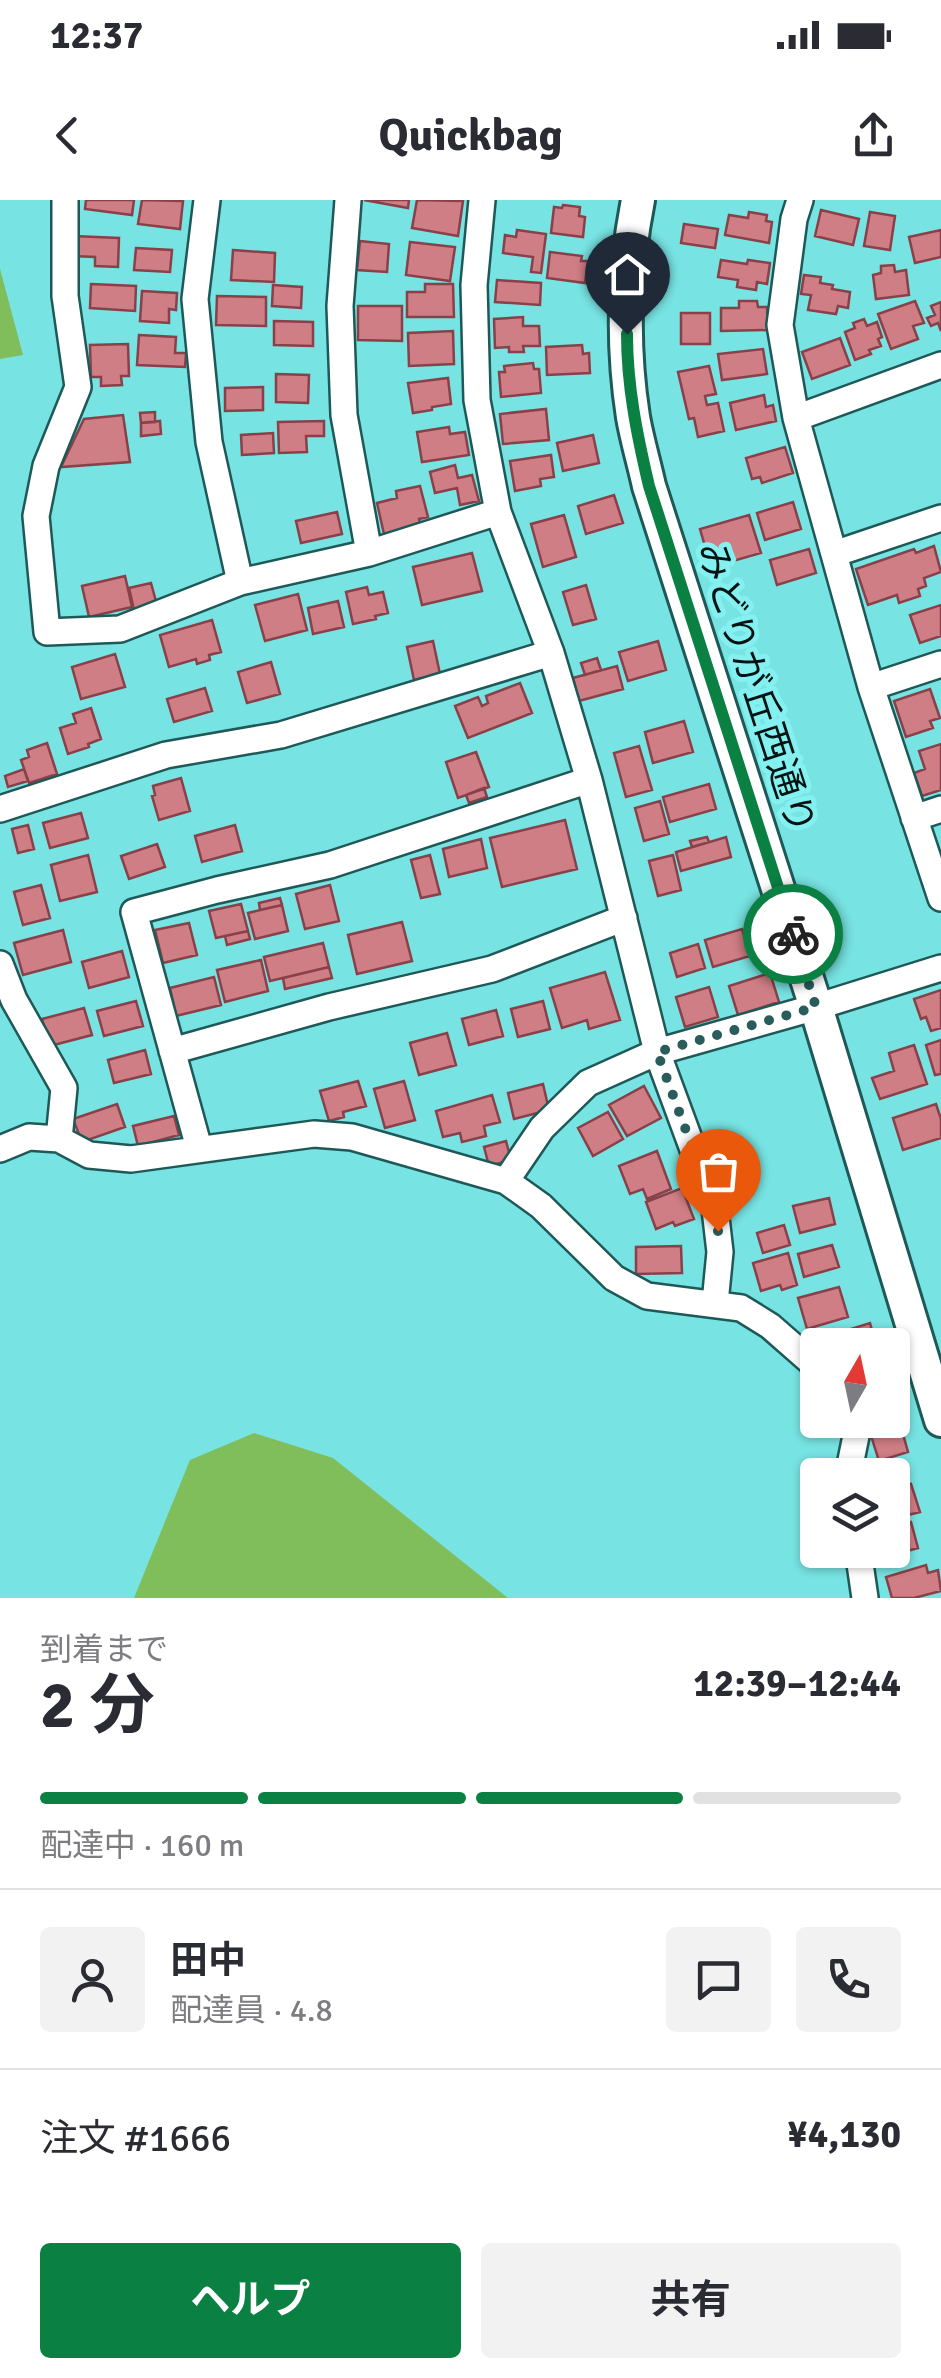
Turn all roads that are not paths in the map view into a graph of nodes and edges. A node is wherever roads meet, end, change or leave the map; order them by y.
1 (65, 200) edge
2 (207, 200) edge
3 (348, 200) edge
4 (482, 200) edge
5 (638, 200) edge
6 (800, 200) edge
7 (941, 365) edge
8 (796, 418) junction
9 (498, 512) junction
10 (941, 518) edge
11 (369, 553) junction
12 (834, 554) junction
13 (240, 582) junction
14 (551, 653) junction
15 (941, 664) edge
16 (872, 687) junction
17 (589, 780) junction
18 (0, 809) edge
19 (941, 809) edge
20 (914, 818) junction
21 (941, 898) edge
22 (624, 918) junction
23 (0, 964) edge
24 (941, 968) edge
25 (816, 1007) junction
26 (172, 1051) junction
27 (657, 1052) junction
28 (59, 1139) junction
29 (199, 1148) junction
30 (0, 1149) edge
31 (506, 1181) junction
32 (715, 1304) junction
33 (800, 1352) edge
34 (941, 1420) edge
35 (861, 1568) edge
36 (865, 1598) edge

1 - 13 street
2 - 13 street
3 - 11 street
4 - 9 street
5 - 25 street, みどりが丘西通り
6 - 8 street
7 - 8 street
8 - 12 street
9 - 11 street
9 - 14 street
10 - 12 street
11 - 13 street
12 - 16 street
14 - 17 street
14 - 18 street
15 - 16 street
16 - 20 street
17 - 22 street
17 - 26 street
19 - 20 street
20 - 21 street
22 - 26 street
22 - 27 street
23 - 28 street
24 - 25 street
25 - 27 street
25 - 34 street, みどりが丘西通り
26 - 29 street
27 - 31 street
27 - 32 street
28 - 29 street
28 - 30 street
29 - 31 street
31 - 32 street
32 - 33 street
35 - 36 street

